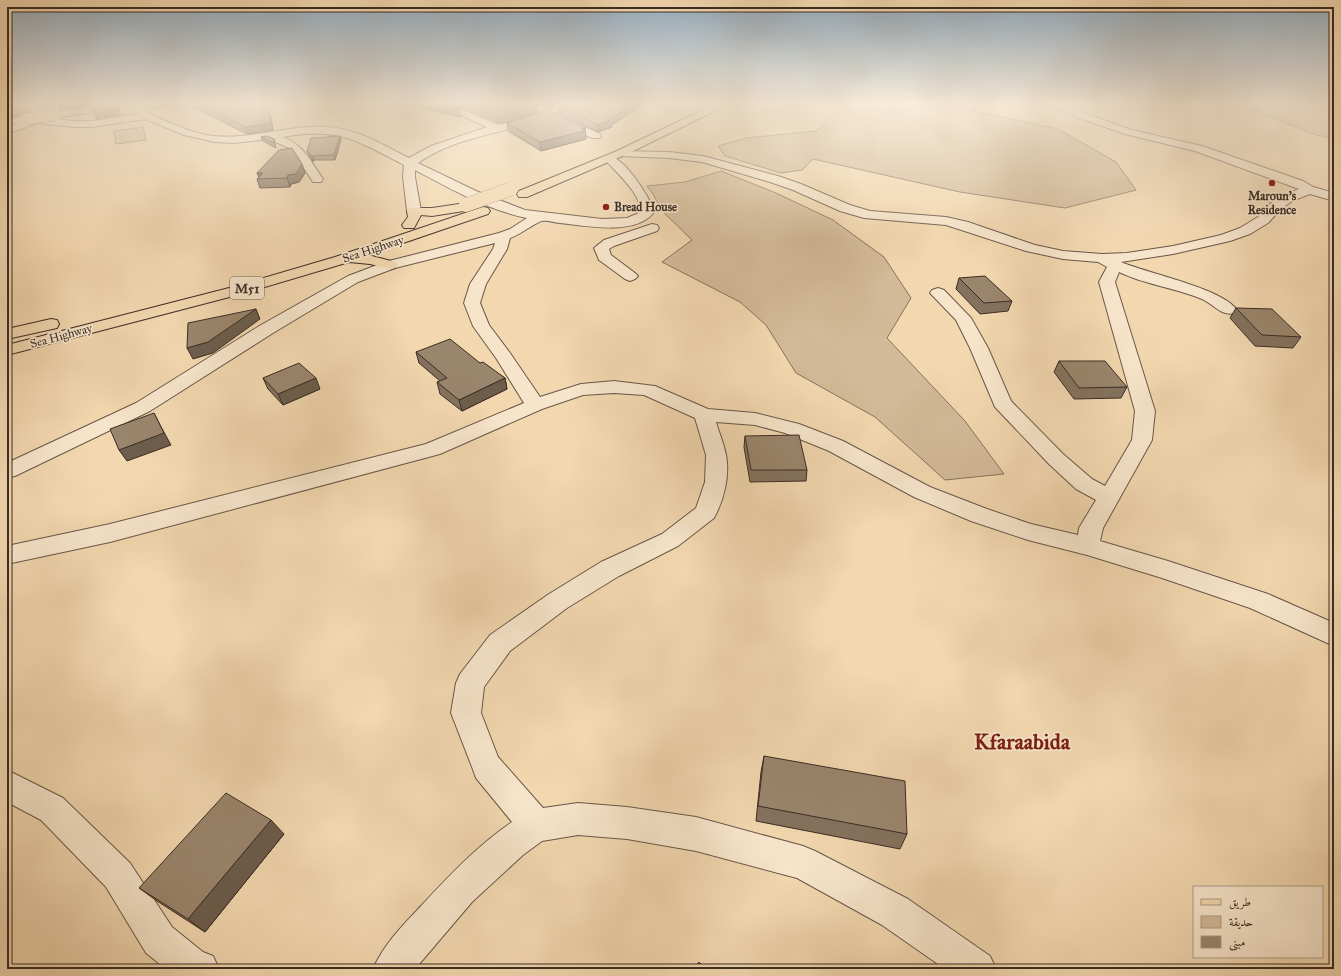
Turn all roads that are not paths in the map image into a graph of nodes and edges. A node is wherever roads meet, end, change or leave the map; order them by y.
1 (297, 150) edge
2 (386, 150) edge
3 (432, 150) edge
4 (608, 150) edge
5 (629, 150) edge
6 (1202, 150) edge
7 (616, 156) junction
8 (410, 164) junction
9 (317, 179) dead end
10 (1308, 190) junction
11 (517, 192) junction
12 (1334, 197) edge
13 (466, 202) junction
14 (644, 216) junction
15 (538, 217) junction
16 (409, 225) junction
17 (504, 236) junction
18 (340, 260) junction
19 (1109, 262) junction
20 (390, 266) junction
21 (630, 276) dead end
22 (938, 293) dead end
23 (1229, 310) dead end
24 (7, 334) edge
25 (7, 350) edge
26 (535, 405) junction
27 (704, 415) junction
28 (7, 471) edge
29 (1108, 497) junction
30 (1087, 546) junction
31 (7, 555) edge
32 (1334, 635) edge
33 (7, 784) edge
34 (536, 826) junction
35 (200, 969) edge
36 (392, 969) edge
37 (977, 969) edge

1 - 9 street
2 - 8 street
3 - 8 street
4 - 11 main road, Sea Highway / M51
5 - 7 main road, Sea Highway / M51
6 - 10 street
7 - 11 main road, Sea Highway / M51
7 - 14 street
7 - 19 street
8 - 13 street
8 - 16 street
10 - 12 street
10 - 19 street
11 - 13 main road, Sea Highway / M51, bridge
11 - 16 main road, Sea Highway / M51
13 - 15 street
13 - 16 main road, Sea Highway / M51
14 - 15 street
14 - 21 street
15 - 17 street
16 - 18 main road, Sea Highway / M51
16 - 20 main road
16 - 24 main road, Sea Highway / M51
17 - 20 street
17 - 26 street
18 - 20 main road
18 - 25 main road, Sea Highway / M51
19 - 23 street
19 - 29 street
20 - 28 street
22 - 29 street
26 - 27 street
26 - 31 street
27 - 30 street
27 - 34 street
29 - 30 street
30 - 32 street
33 - 35 street
34 - 36 street
34 - 37 street

